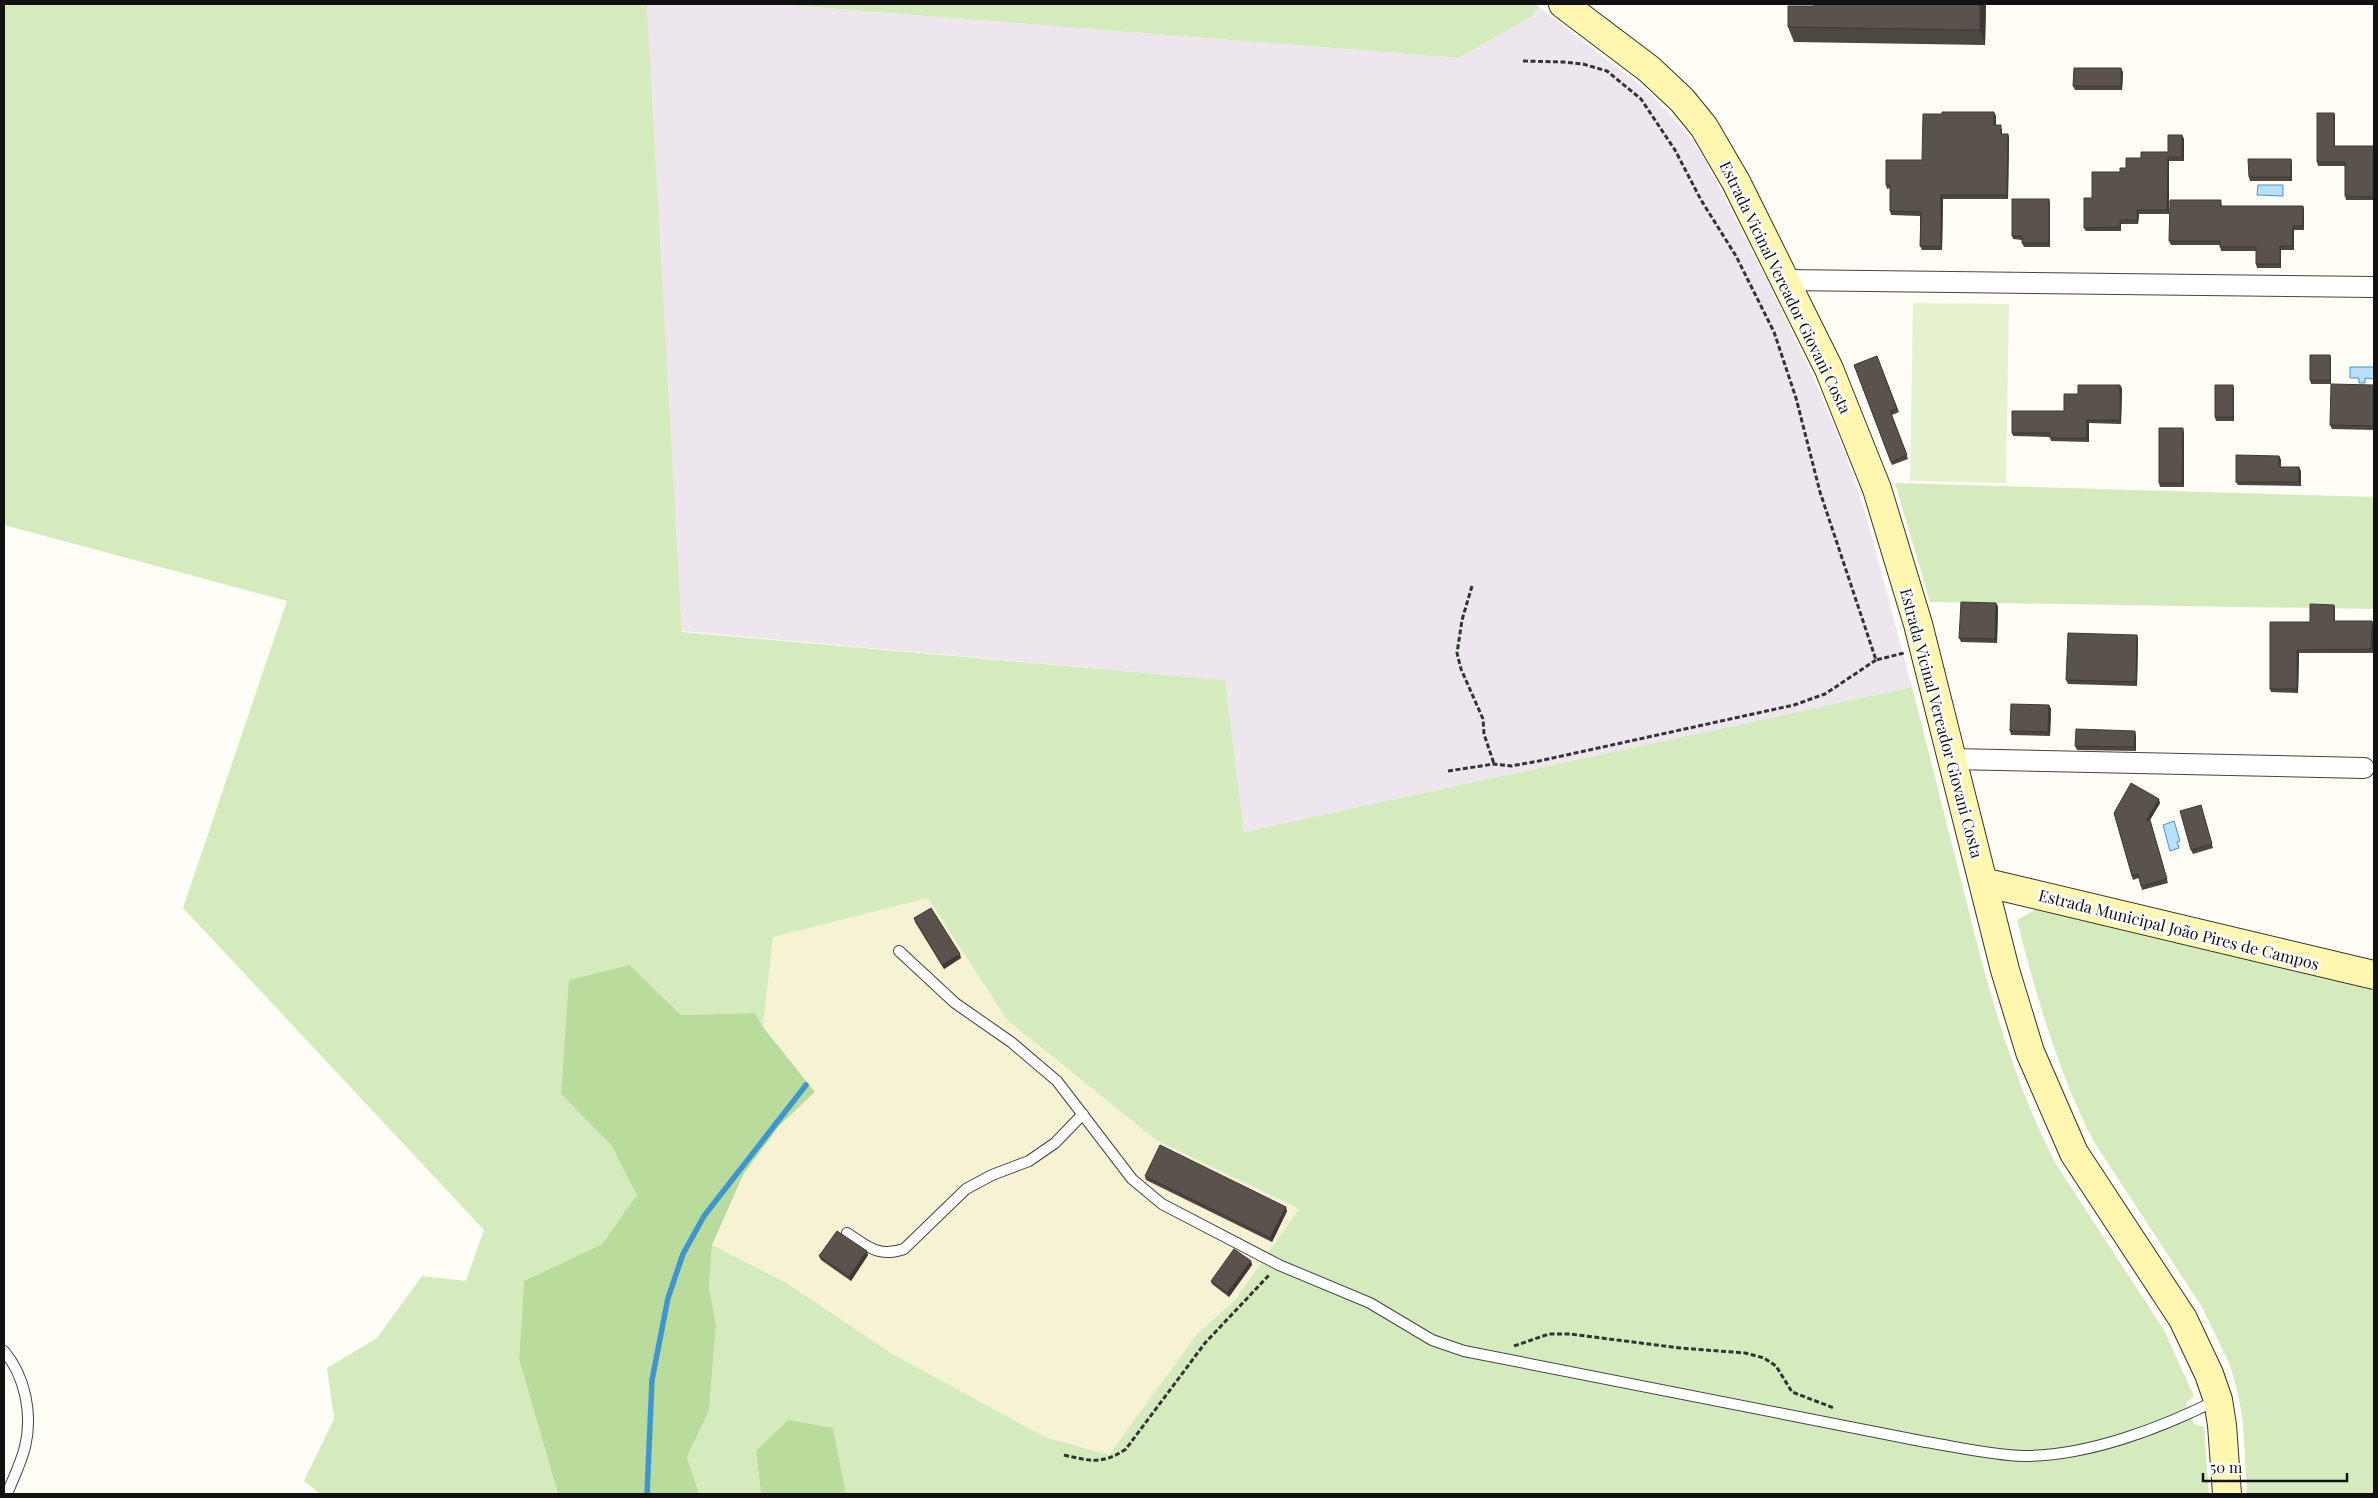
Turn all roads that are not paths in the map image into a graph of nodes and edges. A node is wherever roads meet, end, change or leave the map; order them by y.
1 (1563, 4) edge
2 (1786, 280) junction
3 (2374, 287) edge
4 (1952, 759) junction
5 (2364, 768) dead end
6 (1983, 882) junction
7 (899, 951) dead end
8 (2374, 975) edge
9 (1083, 1114) junction
10 (847, 1233) dead end
11 (4, 1350) edge
12 (2218, 1400) junction
13 (7, 1494) edge
14 (2227, 1494) edge

1 - 2 street, Estrada Vicinal Vereador Giovani Costa
2 - 3 street
2 - 4 street, Estrada Vicinal Vereador Giovani Costa
4 - 5 street
4 - 6 street, Estrada Vicinal Vereador Giovani Costa
6 - 8 street, Estrada Municipal João Pires de Campos
6 - 12 street, Estrada Vicinal Vereador Giovani Costa
7 - 9 lane
9 - 10 lane
9 - 12 lane
11 - 13 lane
12 - 14 street, Estrada Vicinal Vereador Giovani Costa

